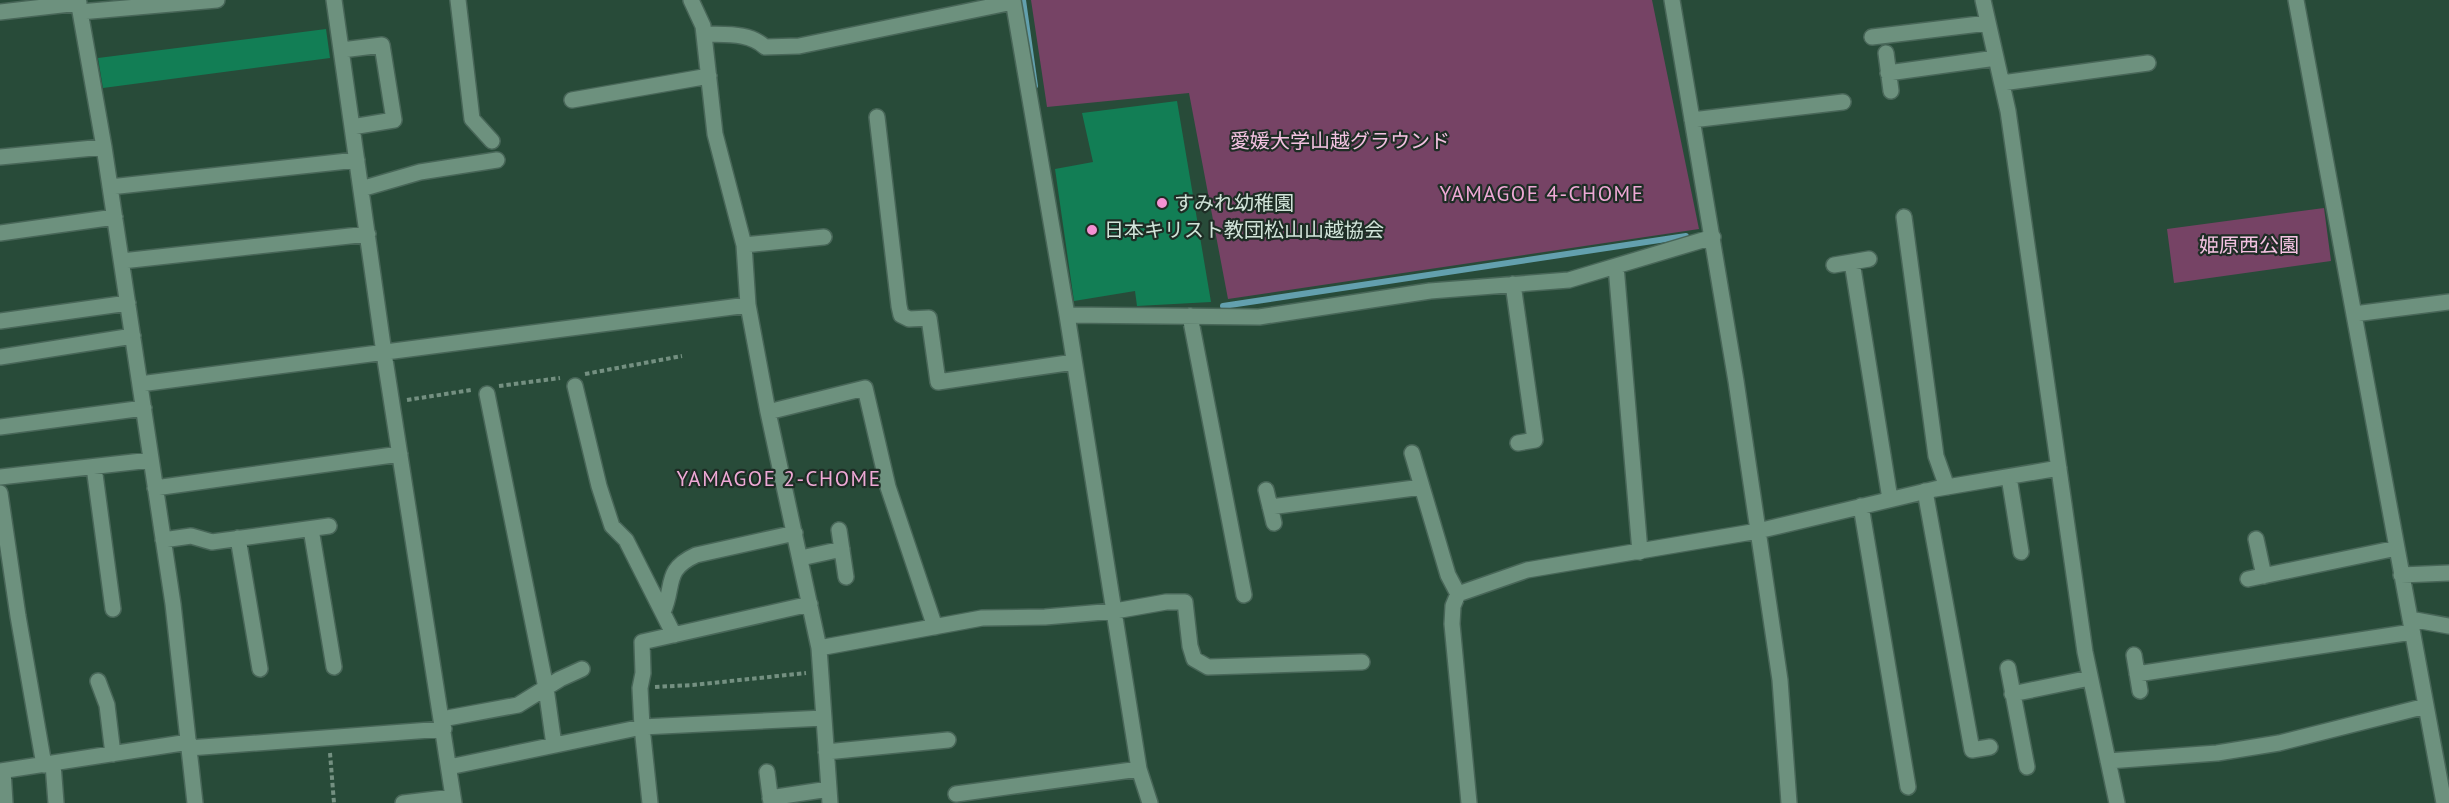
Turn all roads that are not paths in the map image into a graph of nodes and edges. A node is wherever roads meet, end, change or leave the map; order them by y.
1 (218, 0) edge
2 (334, 0) edge
3 (458, 0) edge
4 (691, 0) edge
5 (1672, 0) edge
6 (1984, 0) edge
7 (2296, 0) edge
8 (1013, 1) edge
9 (79, 5) edge
10 (0, 12) edge
11 (1988, 23) junction
12 (704, 34) junction
13 (1872, 37) dead end
14 (342, 50) junction
15 (1886, 53) dead end
16 (1996, 58) junction
17 (2148, 63) dead end
18 (1888, 73) junction
19 (709, 76) junction
20 (2002, 83) junction
21 (1891, 92) dead end
22 (572, 100) dead end
23 (1843, 102) dead end
24 (471, 108) junction
25 (455, 110) dead end
26 (878, 117) dead end
27 (1692, 120) junction
28 (352, 127) junction
29 (492, 141) dead end
30 (104, 147) junction
31 (0, 157) edge
32 (357, 160) junction
33 (497, 160) dead end
34 (110, 187) junction
35 (361, 189) junction
36 (115, 217) junction
37 (1904, 217) dead end
38 (0, 233) edge
39 (368, 234) junction
40 (824, 237) dead end
41 (1713, 237) junction
42 (744, 245) junction
43 (1869, 259) dead end
44 (122, 261) junction
45 (1852, 262) junction
46 (1834, 265) dead end
47 (1616, 266) junction
48 (1513, 284) junction
49 (2449, 302) edge
50 (128, 303) junction
51 (748, 305) junction
52 (2354, 314) junction
53 (1067, 315) junction
54 (1190, 316) junction
55 (0, 321) edge
56 (133, 336) junction
57 (384, 353) junction
58 (0, 357) edge
59 (1074, 362) junction
60 (570, 380) road end
61 (140, 384) junction
62 (486, 390) road end
63 (144, 408) junction
64 (768, 412) junction
65 (0, 427) edge
66 (1518, 443) dead end
67 (1412, 453) dead end
68 (400, 454) junction
69 (151, 460) junction
70 (94, 467) junction
71 (2060, 468) junction
72 (0, 477) edge
73 (2009, 477) junction
74 (1422, 487) junction
75 (1947, 487) junction
76 (155, 488) junction
77 (1266, 490) dead end
78 (1925, 491) junction
79 (0, 493) edge
80 (1890, 499) junction
81 (1861, 506) junction
82 (1270, 507) junction
83 (1274, 523) dead end
84 (329, 526) dead end
85 (311, 529) junction
86 (839, 530) dead end
87 (1758, 531) junction
88 (795, 533) junction
89 (238, 538) junction
90 (2256, 539) dead end
91 (164, 540) junction
92 (2397, 548) junction
93 (842, 549) junction
94 (1640, 552) junction
95 (2021, 552) dead end
96 (801, 558) junction
97 (2449, 573) edge
98 (2401, 574) junction
99 (2264, 576) junction
100 (846, 577) dead end
101 (2248, 579) dead end
102 (1458, 594) junction
103 (1244, 595) dead end
104 (810, 604) junction
105 (113, 609) dead end
106 (1114, 611) junction
107 (663, 612) junction
108 (2411, 626) junction
109 (2449, 626) edge
110 (935, 627) junction
111 (674, 635) junction
112 (819, 648) junction
113 (2134, 655) dead end
114 (1362, 662) dead end
115 (333, 667) dead end
116 (2008, 668) dead end
117 (260, 669) dead end
118 (582, 669) dead end
119 (2137, 674) junction
120 (2090, 678) junction
121 (98, 681) dead end
122 (546, 688) junction
123 (2139, 692) dead end
124 (2012, 694) junction
125 (2426, 706) junction
126 (824, 718) junction
127 (443, 724) junction
128 (642, 727) junction
129 (948, 740) dead end
130 (189, 745) junction
131 (554, 745) junction
132 (1990, 747) dead end
133 (826, 752) junction
134 (114, 754) junction
135 (2108, 761) junction
136 (49, 764) junction
137 (449, 767) junction
138 (2027, 767) dead end
139 (1139, 769) junction
140 (2, 771) edge
141 (767, 772) dead end
142 (1908, 787) dead end
143 (956, 794) dead end
144 (829, 796) edge
145 (453, 800) edge
146 (770, 800) edge
147 (5, 803) edge
148 (56, 803) edge
149 (195, 803) edge
150 (404, 803) edge
151 (650, 803) edge
152 (1150, 803) edge
153 (1469, 803) edge
154 (1789, 803) edge
155 (2117, 803) edge
156 (2444, 803) edge

1 - 9 street
2 - 14 street
3 - 24 street
4 - 12 street
5 - 27 street
6 - 11 street
7 - 52 street
8 - 12 street
8 - 53 street
9 - 10 street
9 - 30 street
11 - 13 street
11 - 16 street
12 - 19 street
14 - 28 street
14 - 28 street
15 - 18 street
16 - 18 street
16 - 20 street
17 - 20 street
18 - 21 street
19 - 22 street
19 - 42 street
20 - 71 street
23 - 27 street
24 - 25 street
24 - 29 street
26 - 59 street
27 - 41 street
28 - 32 street
30 - 31 street
30 - 34 street
32 - 34 street
32 - 35 street
33 - 35 street
34 - 36 street
35 - 39 street
36 - 38 street
36 - 44 street
37 - 75 street
39 - 44 street
39 - 57 street
40 - 42 street
41 - 47 street
41 - 87 street
42 - 51 street
43 - 45 street
44 - 50 street
45 - 46 street
45 - 80 street
47 - 48 street
47 - 94 street
48 - 54 street
48 - 66 street
49 - 52 street
50 - 55 street
50 - 56 street
51 - 57 street
51 - 64 street
52 - 92 street
53 - 54 street
53 - 59 street
54 - 103 street
56 - 58 street
56 - 61 street
57 - 61 street
57 - 68 street
59 - 106 street
60 - 107 street
61 - 63 street
62 - 122 street
63 - 65 street
63 - 69 street
64 - 88 street
64 - 110 street
67 - 74 street
68 - 76 street
68 - 127 street
69 - 70 street
69 - 76 street
70 - 72 street
70 - 105 street
71 - 73 street
71 - 120 street
73 - 75 street
73 - 95 street
74 - 82 street
74 - 102 street
75 - 78 street
76 - 91 street
77 - 82 street
78 - 80 street
78 - 132 street
79 - 136 street
80 - 81 street
81 - 87 street
81 - 142 street
82 - 83 street
84 - 85 street
85 - 89 street
85 - 115 street
86 - 93 street
87 - 94 street
87 - 154 street
88 - 96 street
88 - 107 street
89 - 91 street
89 - 117 street
90 - 99 street
91 - 130 street
92 - 98 street
92 - 99 street
93 - 96 street
93 - 100 street
94 - 102 street
96 - 104 street
97 - 98 street
98 - 108 street
99 - 101 street
102 - 153 street
104 - 111 street
104 - 112 street
106 - 110 street
106 - 114 street
106 - 139 street
107 - 111 street
108 - 109 street
108 - 119 street
108 - 125 street
110 - 112 street
111 - 128 street
112 - 126 street
113 - 119 street
116 - 124 street
118 - 122 street
119 - 123 street
120 - 124 street
120 - 135 street
121 - 134 street
122 - 127 street
122 - 131 street
124 - 138 street
125 - 135 street
125 - 156 street
126 - 128 street
126 - 133 street
127 - 130 street
127 - 137 street
128 - 131 street
128 - 151 street
129 - 133 street
130 - 134 street
130 - 149 street
131 - 137 street
133 - 144 street
134 - 136 street
135 - 155 street
136 - 140 street
136 - 148 street
137 - 145 street
139 - 143 street
139 - 152 street
140 - 147 street
141 - 146 street
144 - 146 street
145 - 150 street

